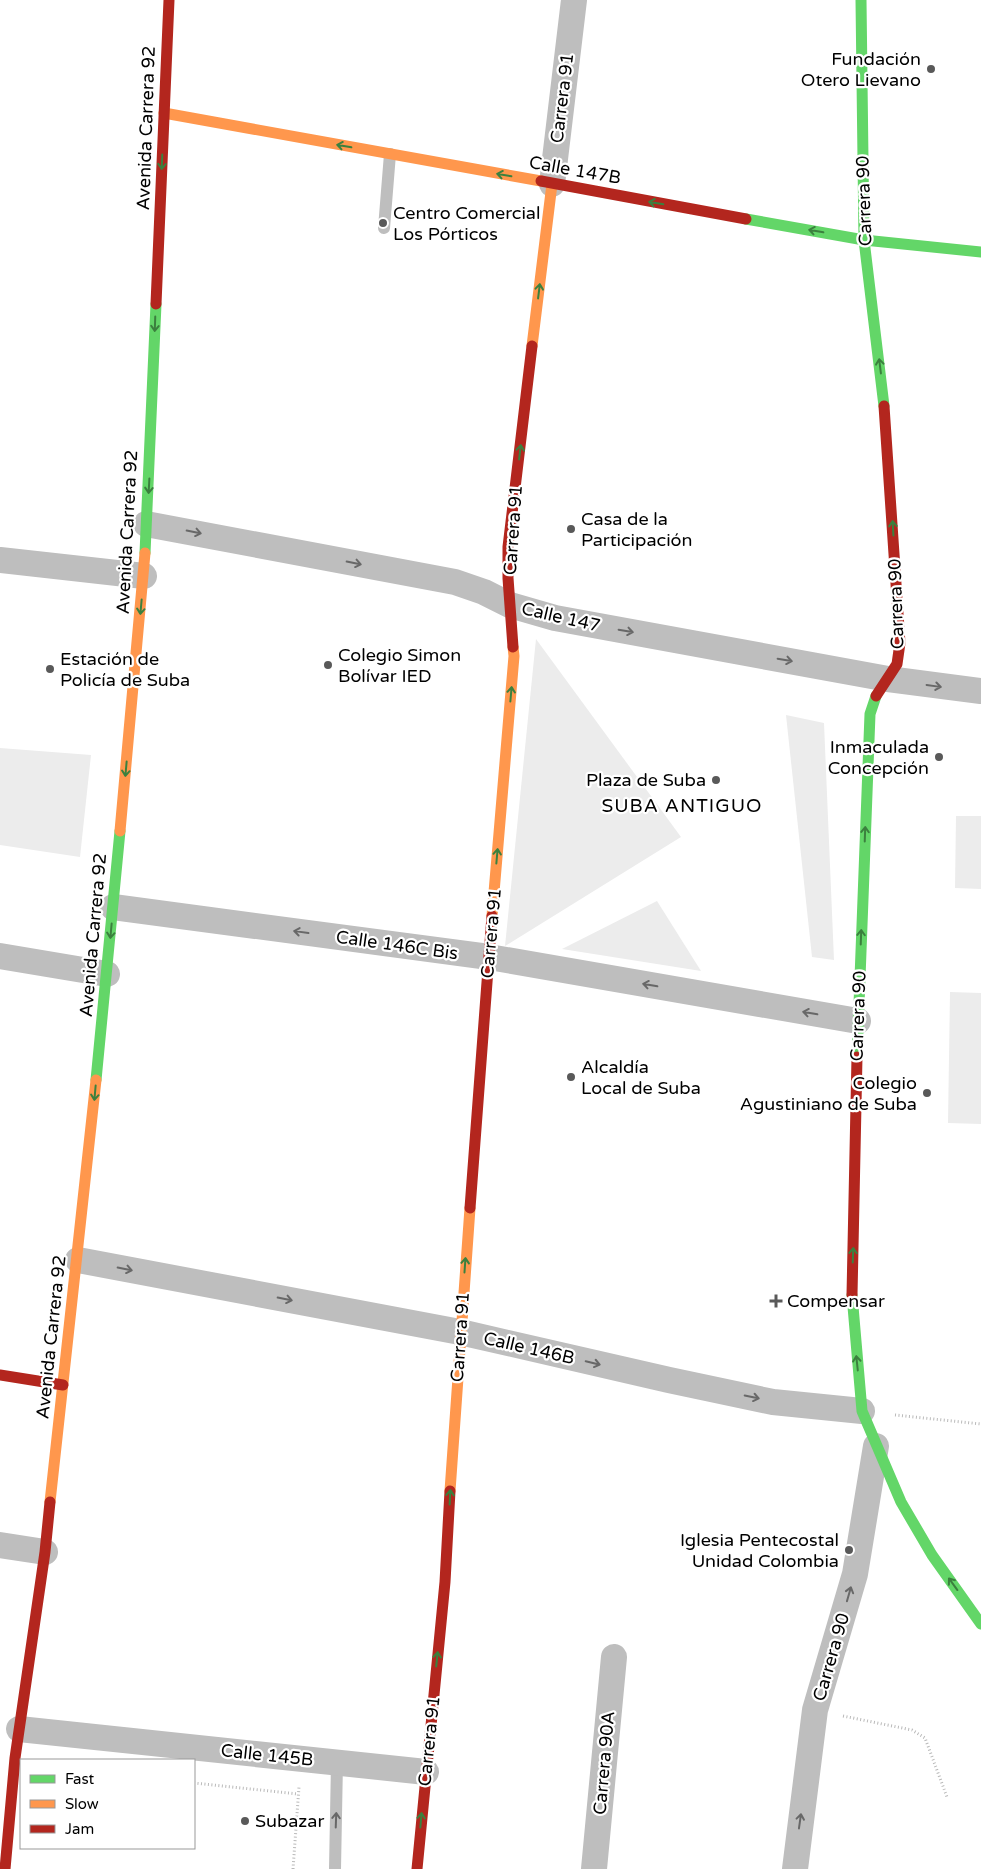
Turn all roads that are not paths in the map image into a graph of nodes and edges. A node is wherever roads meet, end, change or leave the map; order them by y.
1 (168, 0) edge
2 (574, 0) edge
3 (861, 0) edge
4 (164, 113) junction
5 (390, 154) junction
6 (552, 184) junction
7 (384, 228) dead end
8 (864, 240) junction
9 (981, 252) edge
10 (146, 524) junction
11 (0, 560) edge
12 (144, 576) junction
13 (510, 605) junction
14 (888, 680) junction
15 (981, 690) edge
16 (113, 907) junction
17 (0, 956) edge
18 (489, 957) junction
19 (107, 974) junction
20 (858, 1021) junction
21 (78, 1260) junction
22 (460, 1332) junction
23 (0, 1376) edge
24 (63, 1385) junction
25 (862, 1411) junction
26 (876, 1446) junction
27 (0, 1545) edge
28 (44, 1552) junction
29 (981, 1624) edge
30 (614, 1657) dead end
31 (19, 1729) junction
32 (337, 1762) junction
33 (426, 1772) junction
34 (5, 1869) edge
35 (335, 1869) edge
36 (417, 1869) edge
37 (594, 1869) edge
38 (795, 1869) edge

1 - 4 street, Avenida Carrera 92
2 - 6 street, Carrera 91
3 - 8 street, Carrera 90
5 -> 4 street, Calle 147B
4 -> 10 street, Avenida Carrera 92
6 -> 5 street, Calle 147B
5 - 7 lane
8 -> 6 street, Calle 147B
13 -> 6 street, Carrera 91
8 - 9 street, Calle 147B
14 -> 8 street, Carrera 90
10 - 12 street, Avenida Carrera 92
10 -> 13 street, Calle 147
11 - 12 street
12 -> 16 street, Avenida Carrera 92
13 -> 14 street, Calle 147
18 -> 13 street, Carrera 91
14 -> 15 street, Calle 147
20 -> 14 street, Carrera 90
18 -> 16 street, Calle 146C Bis
16 -> 19 street, Avenida Carrera 92
17 - 19 street
20 -> 18 street, Calle 146C Bis
22 -> 18 street, Carrera 91
19 -> 21 street, Avenida Carrera 92
25 -> 20 street, Carrera 90
21 -> 22 street, Calle 146B
21 - 24 street, Avenida Carrera 92
22 -> 25 street, Calle 146B
33 -> 22 street, Carrera 91
23 - 24 street
24 - 28 street, Avenida Carrera 92
25 - 26 street, Carrera 90
29 -> 26 street, Carrera 90
38 -> 26 street, Carrera 90
27 - 28 street
28 - 31 street, Avenida Carrera 92
30 - 37 street, Carrera 90A
31 - 32 street, Calle 145B
31 - 34 street, Avenida Carrera 92
32 - 33 street, Calle 145B
35 -> 32 lane
36 -> 33 street, Carrera 91

